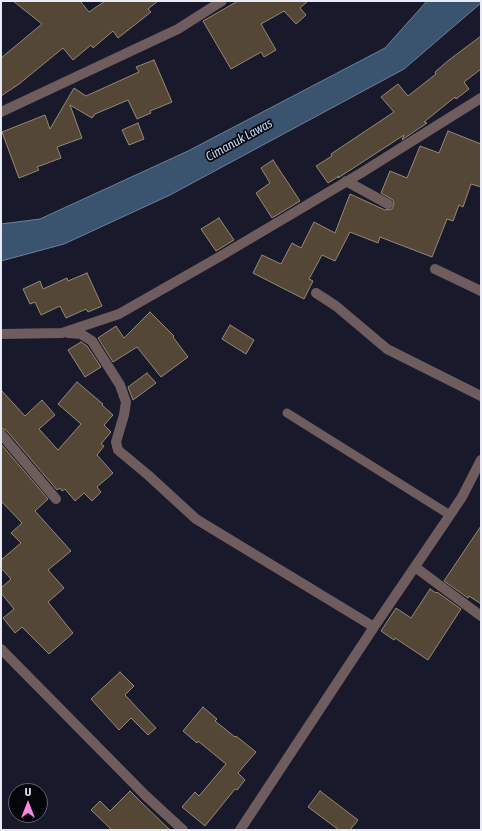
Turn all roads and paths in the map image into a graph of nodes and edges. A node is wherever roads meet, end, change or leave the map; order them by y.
1 (222, 1) edge
2 (481, 98) edge
3 (1, 112) edge
4 (346, 182) junction
5 (388, 204) dead end
6 (435, 269) dead end
7 (481, 292) edge
8 (316, 293) dead end
9 (62, 333) junction
10 (1, 334) edge
11 (481, 396) edge
12 (287, 413) dead end
13 (1, 434) edge
14 (481, 460) edge
15 (56, 499) dead end
16 (450, 515) junction
17 (415, 567) junction
18 (481, 616) edge
19 (374, 627) junction
20 (1, 649) edge
21 (182, 830) edge
22 (240, 830) edge

1 - 3 street
2 - 4 street
4 - 5 street
4 - 9 street
6 - 7 street
8 - 11 street
9 - 10 street
9 - 19 street
12 - 16 lane
13 - 15 street
14 - 16 street
16 - 17 street
17 - 18 street
17 - 19 street
19 - 22 street
20 - 21 street

